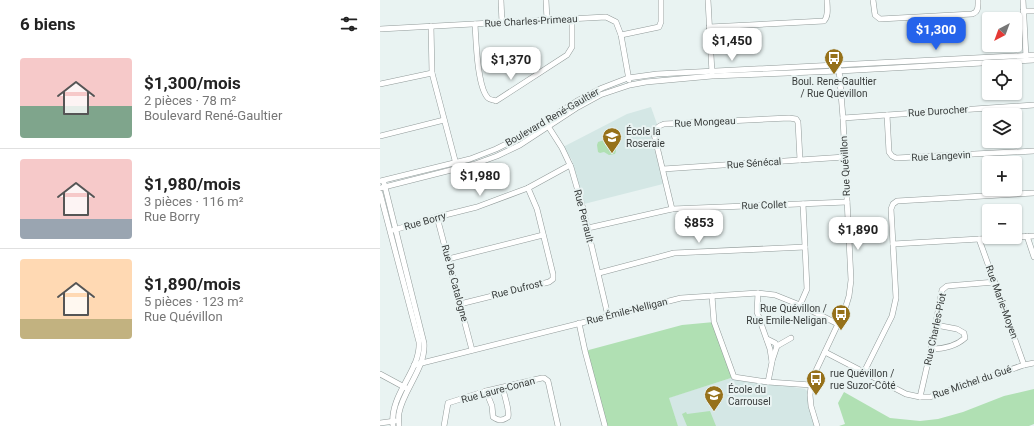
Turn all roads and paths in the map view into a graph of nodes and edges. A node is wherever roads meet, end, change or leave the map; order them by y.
1 (501, 0) edge
2 (546, 0) edge
3 (661, 0) edge
4 (708, 0) edge
5 (827, 0) edge
6 (873, 0) edge
7 (978, 0) edge
8 (1023, 0) edge
9 (1023, 11) junction
10 (1034, 11) edge
11 (572, 19) junction
12 (547, 20) junction
13 (502, 22) junction
14 (475, 24) junction
15 (431, 26) junction
16 (709, 27) junction
17 (380, 29) edge
18 (621, 36) junction
19 (1034, 55) edge
20 (1026, 58) junction
21 (1034, 60) edge
22 (839, 65) junction
23 (839, 71) junction
24 (432, 73) junction
25 (712, 74) junction
26 (628, 78) junction
27 (380, 84) edge
28 (630, 85) junction
29 (1034, 105) edge
30 (887, 115) junction
31 (843, 118) junction
32 (444, 120) junction
33 (545, 121) junction
34 (549, 127) junction
35 (380, 136) edge
36 (1034, 151) edge
37 (845, 157) junction
38 (800, 160) junction
39 (455, 163) junction
40 (570, 165) junction
41 (457, 169) junction
42 (663, 169) junction
43 (382, 184) edge
44 (528, 188) junction
45 (380, 193) edge
46 (1034, 193) edge
47 (847, 202) junction
48 (803, 204) junction
49 (672, 209) junction
50 (437, 217) junction
51 (588, 228) junction
52 (393, 230) junction
53 (543, 235) junction
54 (1022, 236) edge
55 (1028, 236) junction
56 (1034, 236) edge
57 (979, 239) junction
58 (982, 239) edge
59 (893, 244) junction
60 (805, 246) junction
61 (1034, 257) edge
62 (448, 259) junction
63 (598, 273) junction
64 (995, 282) junction
65 (758, 293) junction
66 (712, 296) junction
67 (460, 304) junction
68 (800, 305) junction
69 (608, 316) junction
70 (579, 323) junction
71 (838, 324) junction
72 (936, 325) junction
73 (791, 338) dead end
74 (767, 339) junction
75 (777, 346) junction
76 (472, 350) junction
77 (931, 350) junction
78 (824, 352) junction
79 (772, 362) junction
80 (417, 364) junction
81 (1034, 364) edge
82 (1024, 365) junction
83 (864, 372) junction
84 (380, 374) edge
85 (768, 382) junction
86 (811, 385) junction
87 (403, 386) junction
88 (503, 388) junction
89 (408, 389) junction
90 (486, 391) junction
91 (920, 397) junction
92 (380, 423) edge
93 (393, 424) edge
94 (399, 424) edge
95 (444, 426) edge
96 (558, 426) edge
97 (605, 426) edge
98 (817, 426) edge

1 - 13 street
2 - 12 street
3 - 18 street
4 - 16 street
5 - 16 street
6 - 7 street
8 - 9 street
9 - 10 street
9 - 20 street
11 - 12 street, Rue Charles-Primeau
11 - 14 street
11 - 18 street, Rue Charles-Primeau
12 - 13 street, Rue Charles-Primeau
13 - 14 street, Rue Charles-Primeau
14 - 15 street, Rue Charles-Primeau
15 - 17 street, Rue Charles-Primeau
15 - 24 street
16 - 25 street
18 - 26 street, Rue Charles-Primeau
19 - 20 street, Boulevard René-Gaultier
20 - 21 street, Boulevard René-Gaultier
20 - 22 street, Boulevard René-Gaultier
20 - 23 street, Boulevard René-Gaultier
22 - 23 street, Rue Quévillon
22 - 25 street, Boulevard René-Gaultier
23 - 25 street, Boulevard René-Gaultier
23 - 31 street, Rue Quévillon
24 - 27 street
24 - 32 street
25 - 26 street, Boulevard René-Gaultier
25 - 28 street, Boulevard René-Gaultier
26 - 28 street, Rue Charles-Primeau
26 - 33 street, Boulevard René-Gaultier
28 - 34 street, Boulevard René-Gaultier
29 - 30 street, Rue Durocher
30 - 31 street, Rue Durocher
30 - 36 street, Rue Langevin
31 - 37 street, Rue Quévillon
32 - 35 street
32 - 39 street
33 - 34 street, Rue Perrault
33 - 39 street, Boulevard René-Gaultier
34 - 40 street, Rue Perrault
34 - 41 street, Boulevard René-Gaultier
37 - 38 street, Rue Sénécal
37 - 47 street, Rue Quévillon
38 - 42 street, Rue Sénécal
38 - 42 street, Rue Mongeau
39 - 41 street
39 - 43 street, Boulevard René-Gaultier
40 - 44 street, Rue Borry
40 - 51 street, Rue Perrault
41 - 43 street, Boulevard René-Gaultier
42 - 49 street, Rue Mongeau
43 - 52 street
44 - 50 street, Rue Borry
44 - 53 street, Rue Dufrost
45 - 52 street
46 - 59 street
47 - 48 street, Rue Collet
47 - 71 street, Rue Quévillon
48 - 49 street, Rue Collet
48 - 60 street
49 - 51 street, Rue Collet
50 - 52 street, Rue Borry
50 - 62 street, Rue De Catalogne
51 - 63 street, Rue Perrault
52 - 80 street
53 - 62 street
53 - 67 street, Rue Dufrost
54 - 55 street
55 - 56 street
55 - 61 street
57 - 58 street
57 - 59 street
57 - 64 street, Rue Marie-Moyen
59 - 83 street
60 - 63 street
60 - 68 street
62 - 67 street, Rue De Catalogne
63 - 69 street, Rue Perrault
64 - 72 street, Rue Charles-Piot
64 - 82 street, Rue Marie-Moyen
65 - 66 street, Rue Émile-Nelligan
65 - 68 street, Rue Émile-Nelligan
65 - 74 street
66 - 69 street, Rue Émile-Nelligan
66 - 85 street
67 - 76 street, Rue De Catalogne
68 - 71 street, Rue Émile-Nelligan
69 - 70 street, Rue Émile-Nelligan
70 - 76 street, Rue Émile-Nelligan
70 - 97 street
71 - 78 street, Rue Quévillon
72 - 77 street, Rue Charles-Piot
72 - 77 street
73 - 75 street
74 - 75 street
74 - 79 street
75 - 79 street
76 - 80 street, Rue Émile-Nelligan
77 - 91 street, Rue Charles-Piot
78 - 83 street, Rue Michel du Gué
78 - 86 street, Rue Quévillon
79 - 85 street
80 - 87 street
80 - 89 street
81 - 82 street, Rue Michel du Gué
82 - 91 street, Rue Michel du Gué
83 - 91 street, Rue Michel du Gué
84 - 87 street
85 - 86 street
86 - 98 street, Rue Quévillon
87 - 89 street
87 - 93 street
88 - 90 street, Rue Laure-Conan
88 - 90 street
88 - 96 street, Rue Laure-Conan
89 - 94 street
90 - 95 street, Rue Laure-Conan
92 - 93 street
93 - 94 street

